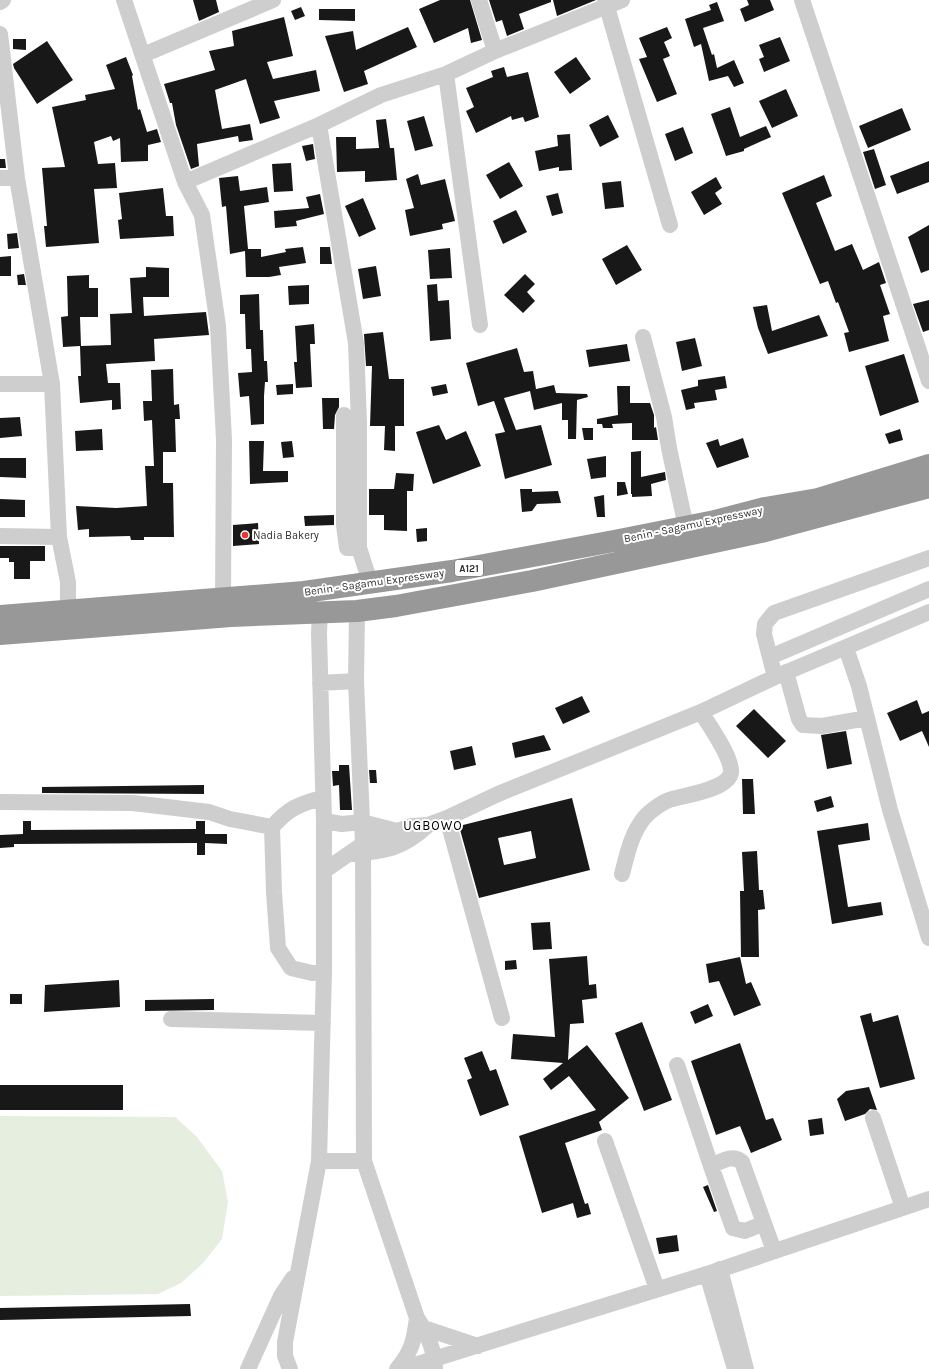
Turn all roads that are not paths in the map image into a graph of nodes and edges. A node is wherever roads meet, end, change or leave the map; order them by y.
1 (3, 0) edge
2 (124, 0) edge
3 (274, 0) edge
4 (480, 0) edge
5 (622, 0) edge
6 (802, 0) edge
7 (0, 2) edge
8 (606, 3) edge
9 (0, 34) edge
10 (495, 51) junction
11 (143, 55) junction
12 (446, 74) junction
13 (319, 125) junction
14 (0, 178) edge
15 (18, 178) junction
16 (185, 182) junction
17 (670, 225) dead end
18 (480, 325) dead end
19 (643, 337) dead end
20 (929, 381) edge
21 (0, 384) edge
22 (52, 384) junction
23 (344, 415) dead end
24 (929, 465) edge
25 (929, 487) edge
26 (686, 527) junction
27 (0, 536) edge
28 (59, 537) junction
29 (359, 548) junction
30 (929, 558) edge
31 (370, 582) junction
32 (929, 589) edge
33 (223, 599) junction
34 (68, 611) junction
35 (320, 611) junction
36 (357, 611) junction
37 (929, 612) edge
38 (0, 616) edge
39 (0, 634) edge
40 (846, 648) junction
41 (770, 657) junction
42 (781, 675) junction
43 (356, 681) junction
44 (320, 683) junction
45 (701, 712) junction
46 (867, 718) junction
47 (322, 798) junction
48 (0, 802) edge
49 (447, 818) junction
50 (324, 821) junction
51 (362, 822) junction
52 (428, 825) junction
53 (272, 827) junction
54 (397, 830) junction
55 (324, 840) junction
56 (359, 854) junction
57 (324, 872) junction
58 (622, 874) dead end
59 (929, 938) edge
60 (324, 972) junction
61 (502, 1018) dead end
62 (171, 1019) dead end
63 (323, 1022) junction
64 (677, 1065) dead end
65 (873, 1118) dead end
66 (606, 1141) dead end
67 (319, 1161) junction
68 (364, 1161) junction
69 (711, 1166) junction
70 (929, 1200) edge
71 (903, 1208) junction
72 (764, 1223) junction
73 (774, 1251) junction
74 (713, 1271) junction
75 (297, 1272) junction
76 (658, 1289) junction
77 (421, 1323) junction
78 (478, 1346) junction
79 (435, 1364) edge
80 (248, 1369) edge
81 (290, 1369) edge
82 (397, 1369) edge
83 (402, 1369) edge
84 (735, 1369) edge
85 (746, 1369) edge

1 - 7 street
2 - 11 street
3 - 11 street
4 - 10 street
5 - 8 street
6 - 20 street
8 - 10 street
8 - 17 street
9 - 15 street
10 - 12 street
11 - 16 street
12 - 13 street
12 - 18 street
13 - 16 street
13 - 29 street
14 - 15 street
15 - 22 street
16 - 33 street
19 - 26 street
21 - 22 street
22 - 28 street
23 - 29 street
24 - 26 highway, Benin - Sagamu Expressway / A121
25 - 36 highway, A121
26 - 31 highway, Benin - Sagamu Expressway / A121
27 - 28 street
28 - 34 street
29 - 31 street
30 - 41 street
31 - 33 highway, Benin - Sagamu Expressway / A121
32 - 41 street
33 - 34 highway, Benin - Sagamu Expressway / A121
34 - 38 highway, Benin - Sagamu Expressway / A121
35 - 36 highway, A121
35 - 39 highway, A121
35 - 44 street
36 - 43 street
37 - 40 street
40 - 42 street
40 - 46 street
41 - 42 street
42 - 45 street
42 - 46 street
43 - 44 street
43 - 51 street
44 - 47 street
45 - 49 street
45 - 58 street
46 - 59 street
47 - 50 street
47 - 53 street
48 - 53 street
49 - 52 street
49 - 61 street
50 - 51 street
50 - 55 street
51 - 54 street
51 - 56 street
52 - 54 street
52 - 56 street
53 - 60 street
54 - 56 street
55 - 56 street
55 - 57 street
56 - 57 street
56 - 68 street
57 - 60 street
60 - 63 street
62 - 63 street
63 - 67 street
64 - 69 street
65 - 71 street
66 - 76 street
67 - 68 street
67 - 75 street
68 - 77 street
69 - 72 street
69 - 72 street
70 - 71 street
71 - 73 street
72 - 73 street
73 - 74 street
74 - 76 street
74 - 84 street
74 - 85 street
75 - 80 street
75 - 81 street
76 - 78 street
77 - 78 street
77 - 79 street
77 - 82 street
78 - 79 street
79 - 83 street

